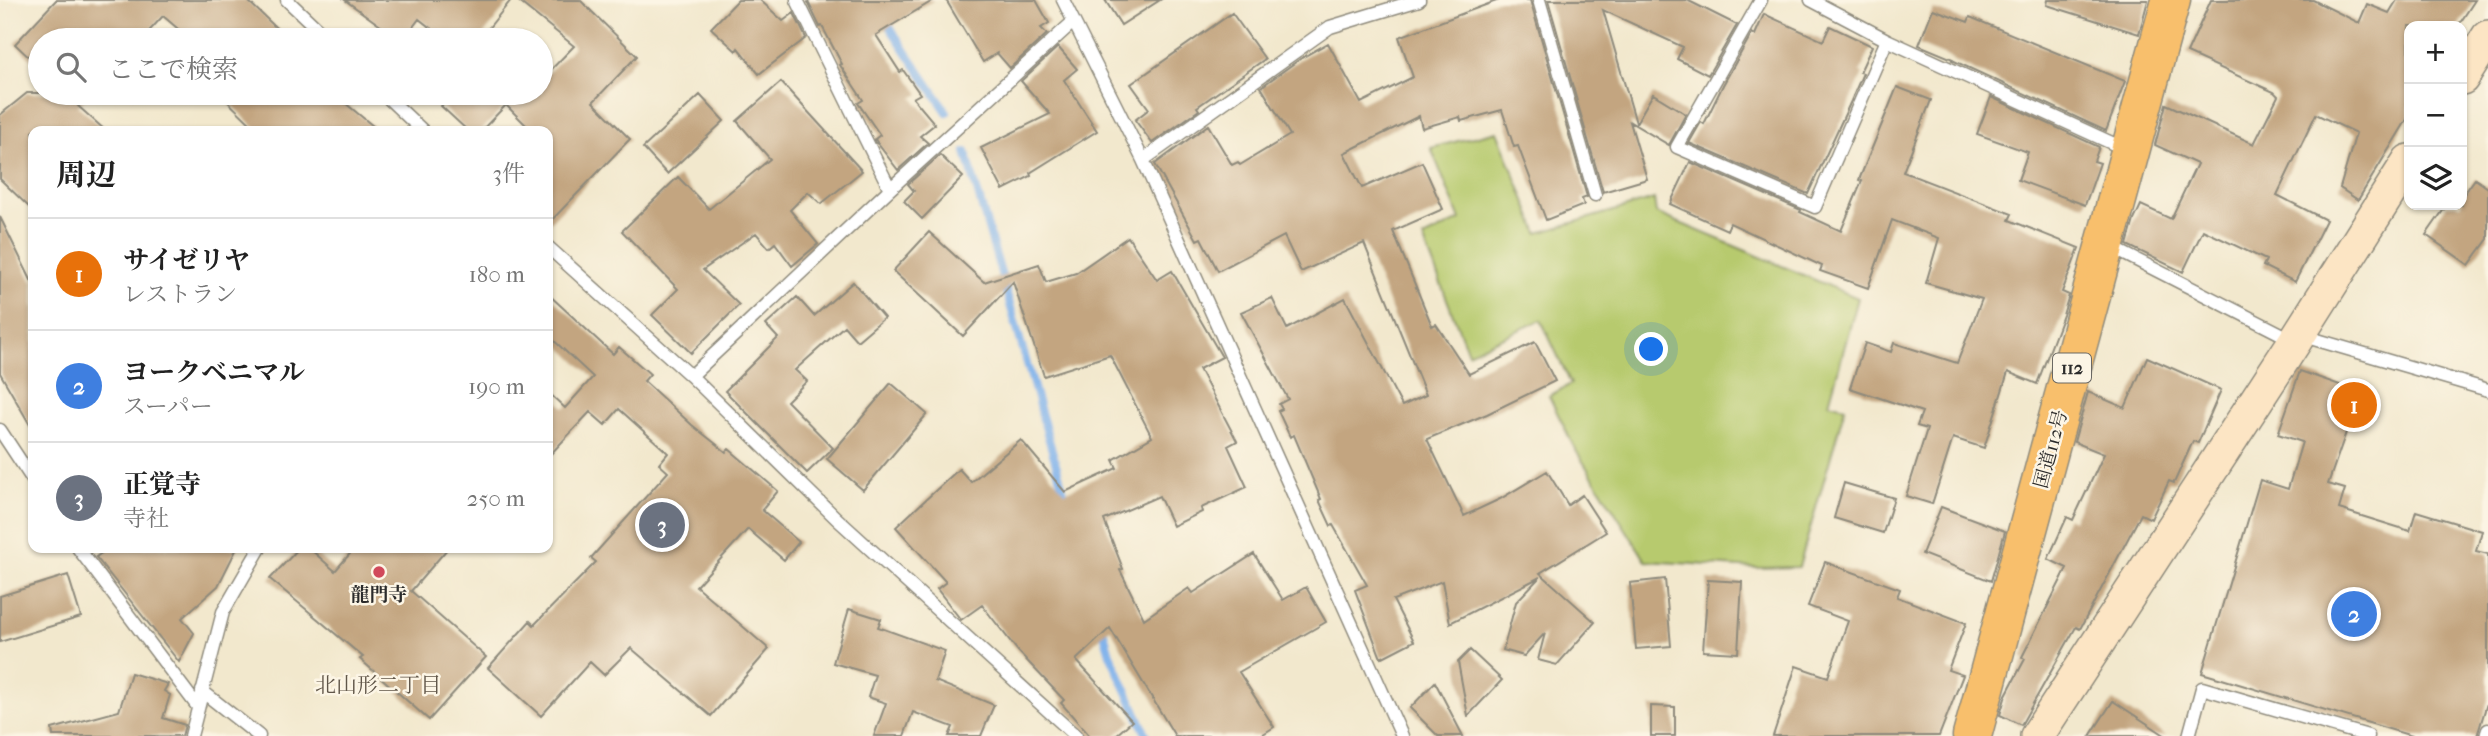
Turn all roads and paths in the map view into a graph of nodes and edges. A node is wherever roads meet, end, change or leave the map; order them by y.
1 (287, 0) edge
2 (797, 0) edge
3 (1063, 0) edge
4 (1419, 0) edge
5 (1539, 0) edge
6 (1761, 0) edge
7 (1811, 0) edge
8 (2171, 0) edge
9 (1073, 22) junction
10 (316, 28) edge
11 (2488, 37) edge
12 (1887, 40) junction
13 (2467, 70) edge
14 (396, 105) edge
15 (418, 126) edge
16 (2130, 151) junction
17 (1143, 160) junction
18 (2404, 169) edge
19 (890, 189) junction
20 (1595, 195) dead end
21 (2105, 244) junction
22 (553, 252) edge
23 (2297, 338) junction
24 (691, 376) junction
25 (2488, 390) edge
26 (0, 430) edge
27 (28, 472) edge
28 (82, 553) edge
29 (257, 553) edge
30 (202, 691) junction
31 (198, 707) junction
32 (2488, 730) edge
33 (191, 736) edge
34 (259, 736) edge
35 (1076, 736) edge
36 (1402, 736) edge
37 (1972, 736) edge
38 (2038, 736) edge
39 (2189, 736) edge
40 (2368, 736) edge
41 (2486, 736) edge

1 - 10 lane
2 - 19 lane
3 - 9 lane
4 - 17 lane
5 - 20 lane
6 - 12 lane
7 - 12 lane
8 - 16 highway, 国道112号 / 112
9 - 17 lane
9 - 19 lane
11 - 13 street
12 - 16 lane
14 - 15 lane
16 - 21 highway, 国道112号 / 112
17 - 36 lane
18 - 23 street
19 - 24 lane
21 - 23 lane
21 - 37 highway, 国道112号 / 112
22 - 24 lane
23 - 25 lane
23 - 38 street
24 - 35 lane
26 - 27 lane
28 - 31 lane
29 - 30 lane
30 - 31 lane
30 - 34 lane
31 - 33 lane
32 - 41 lane
39 - 40 lane

